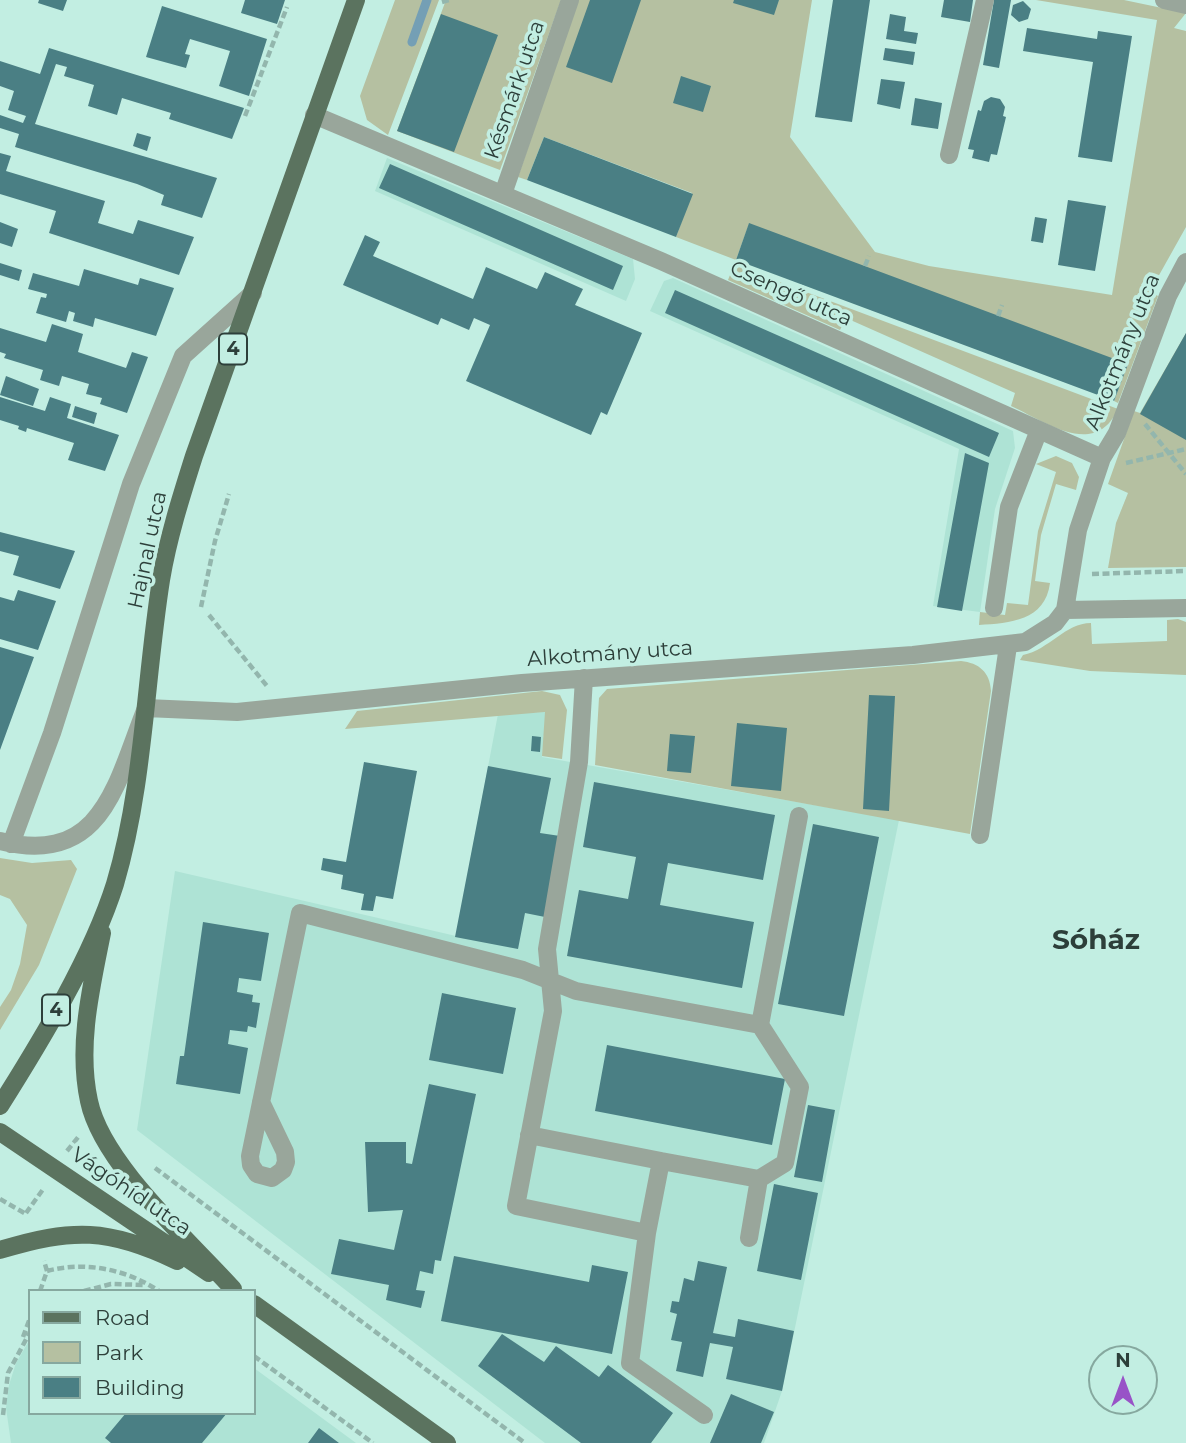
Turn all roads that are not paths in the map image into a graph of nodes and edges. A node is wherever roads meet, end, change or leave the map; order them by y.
1 (356, 0) edge
2 (570, 0) edge
3 (985, 0) edge
4 (1164, 0) edge
5 (1186, 5) edge
6 (314, 115) junction
7 (949, 155) dead end
8 (503, 194) junction
9 (1186, 262) edge
10 (253, 293) junction
11 (1039, 430) junction
12 (1102, 458) junction
13 (994, 608) dead end
14 (1186, 608) edge
15 (1065, 610) junction
16 (1008, 646) junction
17 (584, 678) junction
18 (146, 708) junction
19 (799, 816) dead end
20 (980, 835) dead end
21 (6, 842) edge
22 (106, 911) junction
23 (550, 981) junction
24 (760, 1025) junction
25 (261, 1102) dead end
26 (0, 1106) edge
27 (0, 1132) edge
28 (529, 1135) junction
29 (661, 1161) junction
30 (759, 1179) junction
31 (647, 1233) junction
32 (749, 1238) dead end
33 (0, 1250) edge
34 (232, 1289) edge
35 (233, 1289) edge
36 (233, 1289) edge
37 (256, 1305) edge
38 (704, 1415) dead end
39 (447, 1443) edge

1 - 6 main road, Hajnal utca / 4
2 - 8 street, Késmárk utca
3 - 7 street
4 - 5 street
6 - 8 street, Csengő utca
6 - 10 main road, Hajnal utca / 4
8 - 11 street, Csengő utca
9 - 12 street, Alkotmány utca
10 - 18 main road, Hajnal utca / 4
10 - 21 street
11 - 12 street, Csengő utca
11 - 13 street
12 - 15 street
14 - 15 street
15 - 16 street, Alkotmány utca
16 - 17 street, Alkotmány utca
16 - 20 street
17 - 18 street, Alkotmány utca
17 - 23 street
18 - 21 street
18 - 22 main road, Hajnal utca / 4
19 - 24 street
22 - 26 main road, Hajnal utca / 4
22 - 35 main road
23 - 24 street
23 - 25 street
23 - 28 street
24 - 30 street
27 - 36 main road, Vágóhíd utca
28 - 29 street
28 - 31 street
29 - 30 street
29 - 31 street
30 - 32 street
31 - 38 street
33 - 34 main road
37 - 39 main road

